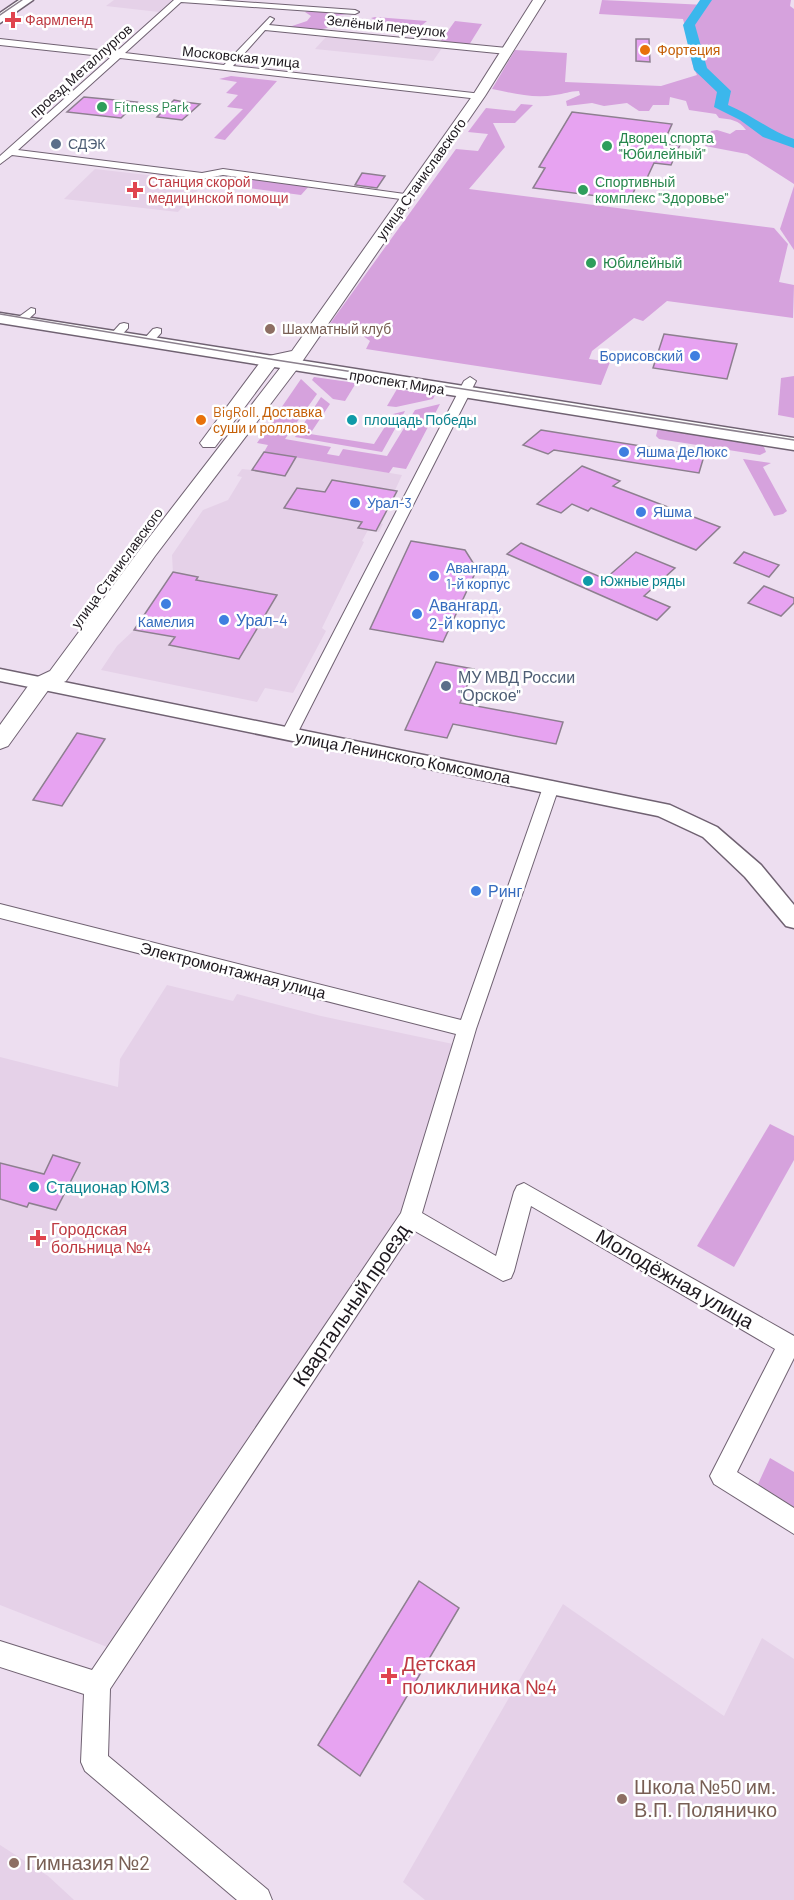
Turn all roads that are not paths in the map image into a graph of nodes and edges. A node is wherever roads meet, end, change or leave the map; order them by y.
1 (11, 0) edge
2 (27, 0) edge
3 (179, 0) edge
4 (288, 0) edge
5 (539, 0) edge
6 (0, 7) edge
7 (280, 9) junction
8 (356, 12) dead end
9 (0, 19) edge
10 (263, 27) junction
11 (0, 42) edge
12 (507, 51) junction
13 (118, 56) junction
14 (225, 69) junction
15 (478, 96) junction
16 (10, 152) junction
17 (0, 161) edge
18 (408, 197) junction
19 (0, 306) edge
20 (26, 316) junction
21 (0, 318) edge
22 (152, 336) junction
23 (294, 360) junction
24 (270, 361) junction
25 (467, 387) junction
26 (794, 430) edge
27 (794, 444) edge
28 (0, 675) edge
29 (41, 684) junction
30 (289, 734) junction
31 (0, 741) edge
32 (551, 787) junction
33 (0, 912) edge
34 (794, 920) edge
35 (467, 1029) junction
36 (410, 1217) junction
37 (794, 1522) edge
38 (0, 1654) edge
39 (97, 1685) junction
40 (258, 1900) edge

1 - 6 main road
2 - 9 main road
3 - 7 street, Зелёный переулок
3 - 13 street, проезд Металлургов
4 - 7 street
5 - 12 main road, улица Станиславского
7 - 8 street, Зелёный переулок
7 - 10 street
10 - 12 street, Зелёный переулок
10 - 14 street
11 - 13 street, Московская улица
12 - 15 main road, улица Станиславского
13 - 14 street, Московская улица
13 - 16 street, проезд Металлургов
14 - 15 street, Московская улица
15 - 18 main road, улица Станиславского
16 - 17 street, проезд Металлургов
16 - 18 street
18 - 23 main road, улица Станиславского
19 - 20 main road, проспект Мира
20 - 21 main road, проспект Мира
20 - 22 main road, проспект Мира
22 - 23 main road, проспект Мира
22 - 24 main road, проспект Мира
23 - 24 main road, проспект Мира
23 - 25 main road, проспект Мира
23 - 29 main road, улица Станиславского
24 - 29 main road, улица Станиславского
25 - 26 main road, проспект Мира
25 - 27 main road, проспект Мира
25 - 30 street
28 - 29 street, улица Ленинского Комсомола
29 - 30 street, улица Ленинского Комсомола
29 - 31 main road, улица Станиславского
30 - 32 street, улица Ленинского Комсомола
32 - 34 street, улица Ленинского Комсомола
32 - 35 street, Квартальный проезд
33 - 35 street, Электромонтажная улица
35 - 36 street, Квартальный проезд
36 - 37 street, Молодёжная улица
36 - 39 street, Квартальный проезд
38 - 39 street
39 - 40 street

